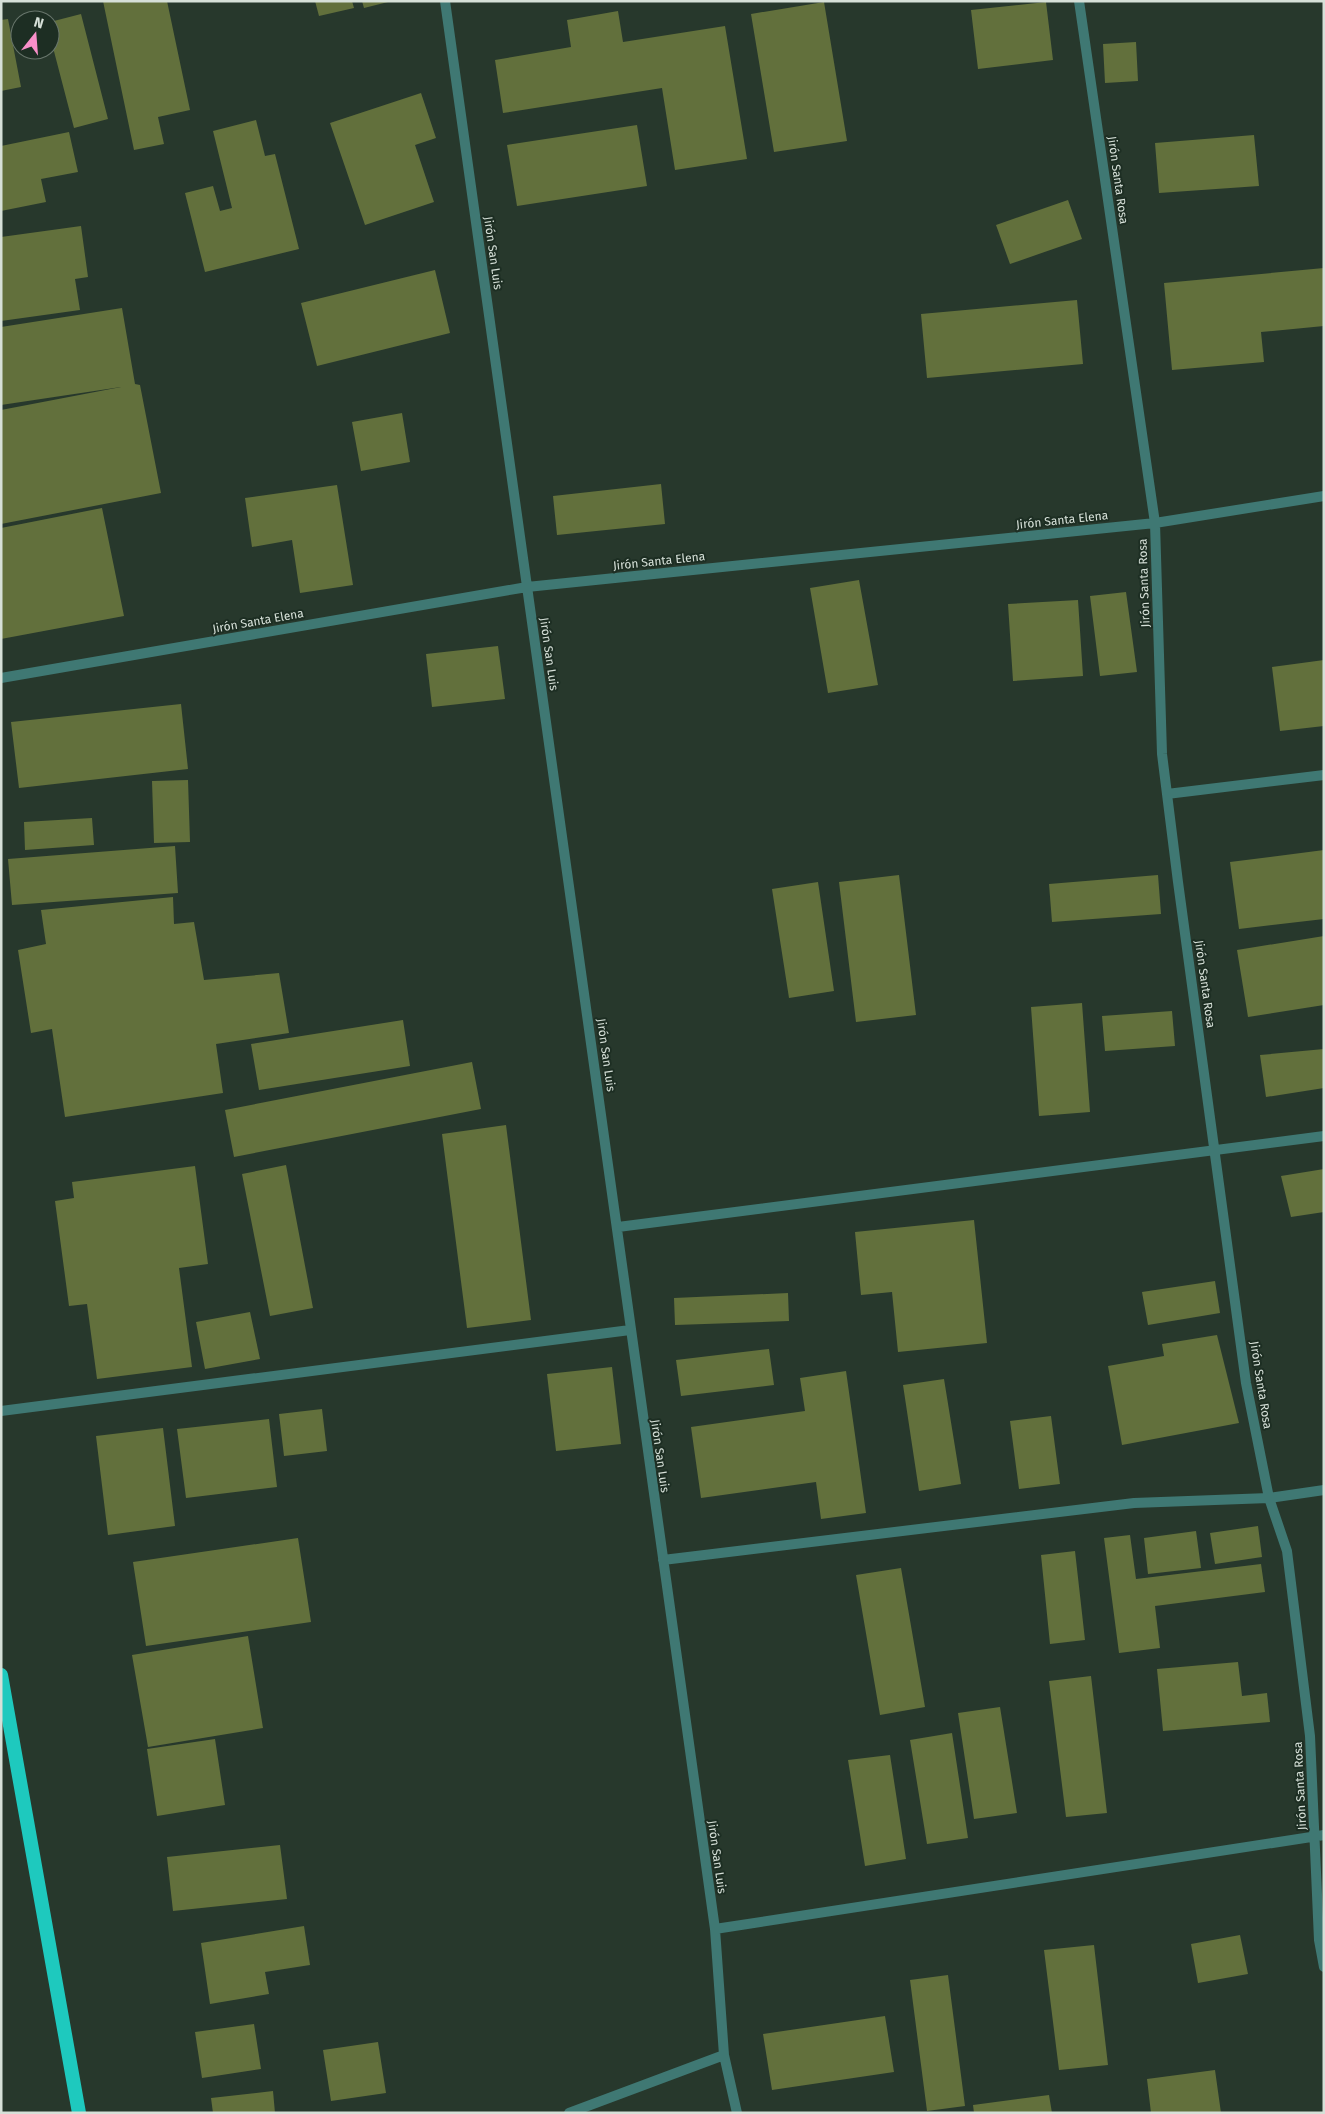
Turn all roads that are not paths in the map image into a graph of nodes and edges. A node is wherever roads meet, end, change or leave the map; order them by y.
1 (445, 1) edge
2 (1079, 1) edge
3 (1324, 496) edge
4 (1155, 523) junction
5 (527, 587) junction
6 (1, 678) edge
7 (1324, 775) edge
8 (1167, 794) junction
9 (1324, 1136) edge
10 (1216, 1150) junction
11 (618, 1227) junction
12 (630, 1330) junction
13 (1, 1410) edge
14 (1324, 1490) edge
15 (1269, 1498) junction
16 (663, 1560) junction
17 (1, 1675) edge
18 (1319, 1835) edge
19 (715, 1929) junction
20 (1324, 1967) edge
21 (724, 2055) junction
22 (79, 2113) edge
23 (569, 2113) edge
24 (737, 2113) edge

1 - 5 street, Jirón San Luis
2 - 4 street, Jirón Santa Rosa
3 - 4 street, Jirón Santa Elena
4 - 5 street, Jirón Santa Elena
4 - 8 street, Jirón Santa Rosa
5 - 6 street, Jirón Santa Elena
5 - 11 street, Jirón San Luis
7 - 8 street
8 - 10 street, Jirón Santa Rosa
9 - 10 street
10 - 11 street
10 - 15 street, Jirón Santa Rosa
11 - 12 street, Jirón San Luis
12 - 13 street
12 - 16 street, Jirón San Luis
14 - 15 street
15 - 16 street
15 - 18 street, Jirón Santa Rosa
16 - 19 street, Jirón San Luis
17 - 22 highway
18 - 19 street
18 - 20 street, Jirón Santa Rosa
19 - 21 street, Jirón San Luis
21 - 23 street
21 - 24 street, Jirón San Luis

